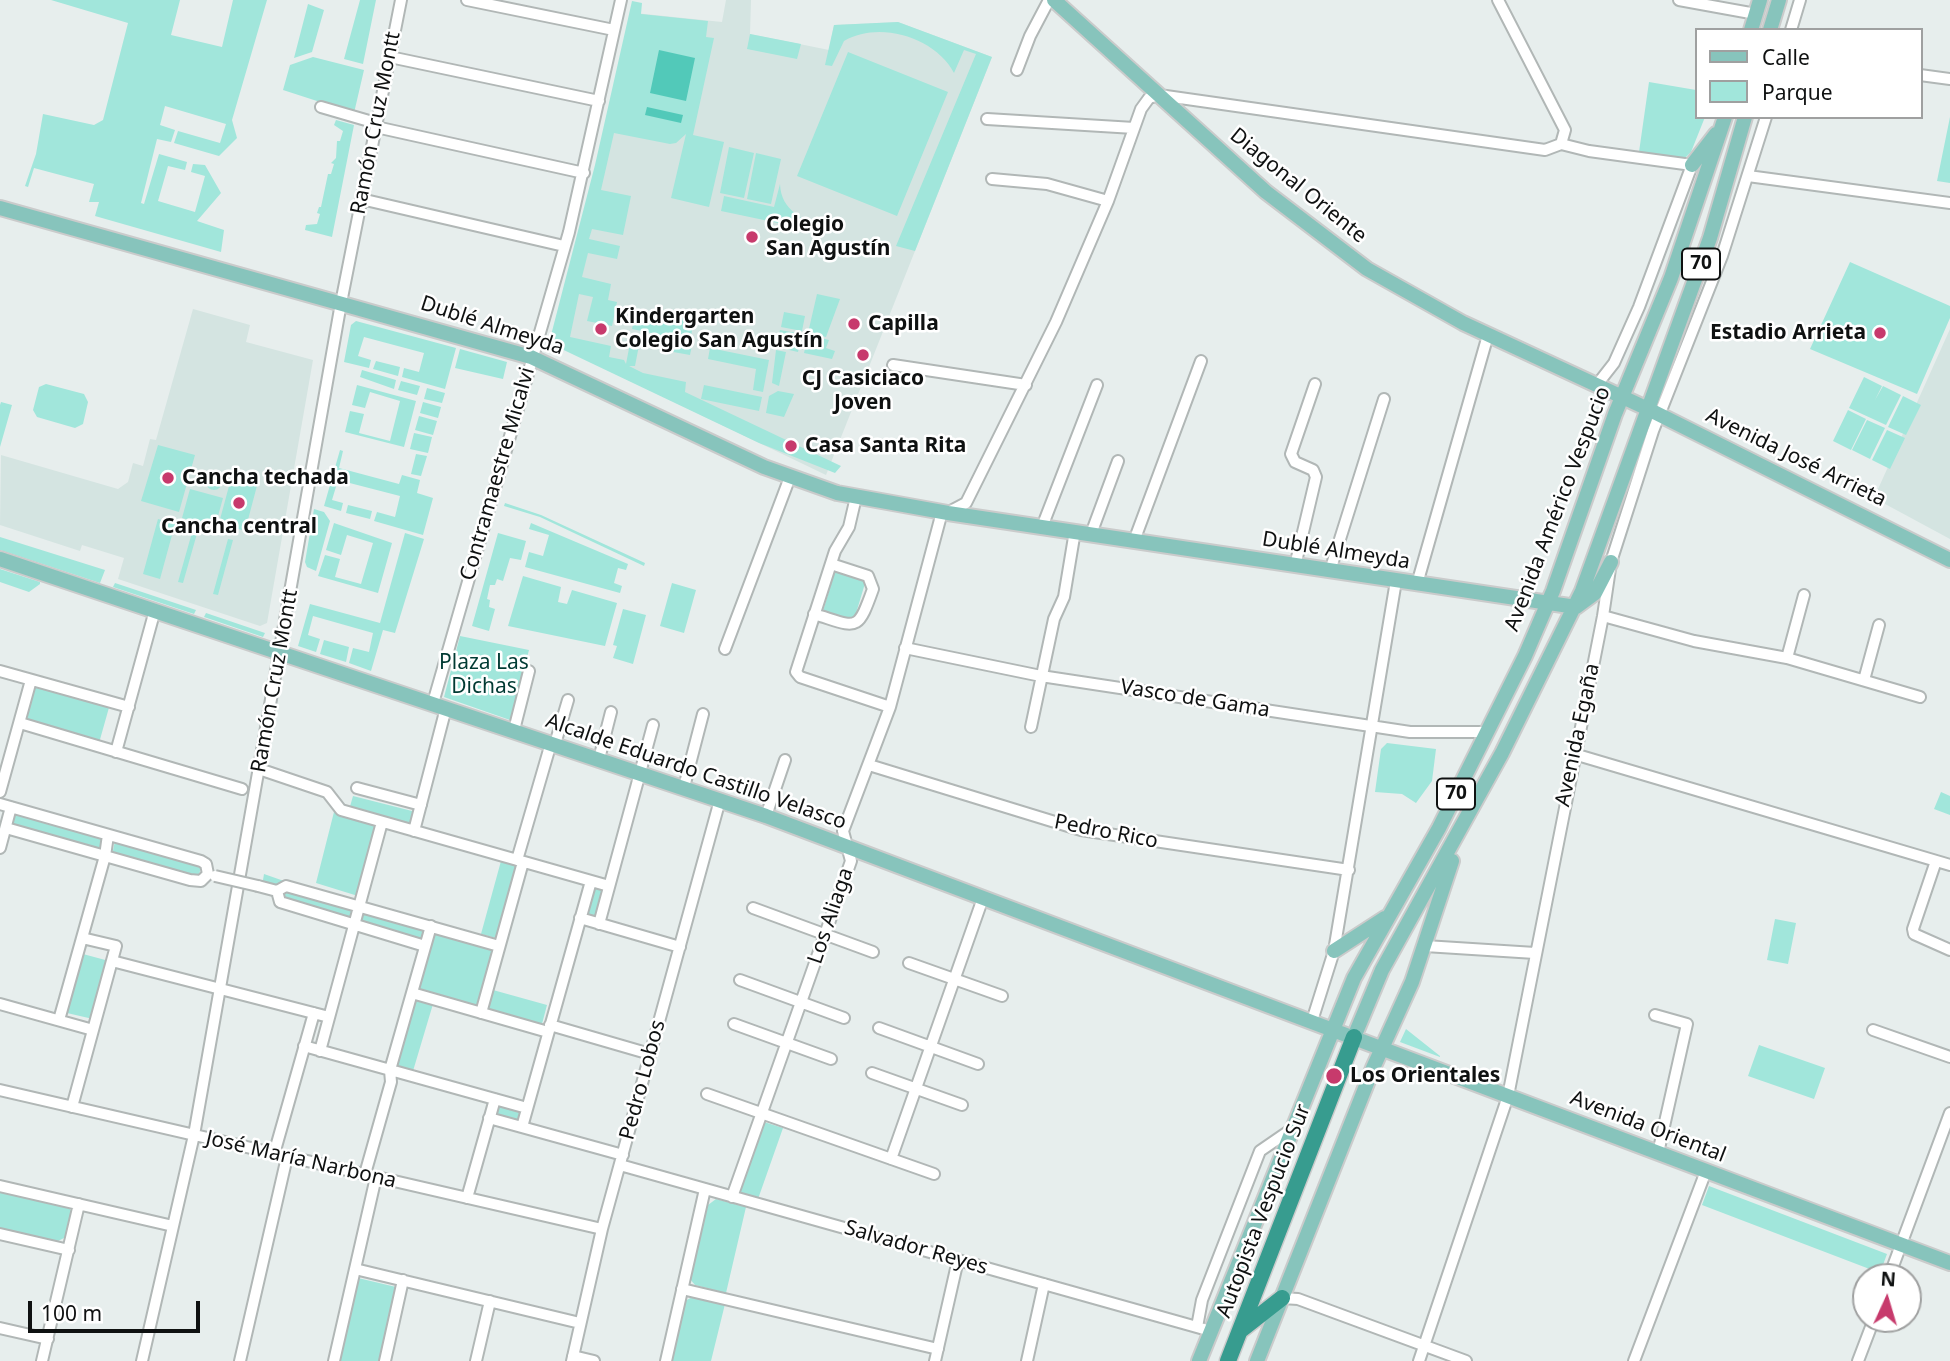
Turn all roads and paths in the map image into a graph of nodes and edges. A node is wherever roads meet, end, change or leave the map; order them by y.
1 (401, 0) edge
2 (467, 0) edge
3 (621, 0) edge
4 (1052, 0) edge
5 (1498, 0) edge
6 (1679, 0) edge
7 (1779, 0) edge
8 (1800, 0) edge
9 (1758, 7) edge
10 (1752, 28) edge
11 (1771, 28) edge
12 (1792, 28) edge
13 (614, 30) junction
14 (390, 57) junction
15 (1017, 70) dead end
16 (1922, 75) edge
17 (1950, 79) edge
18 (1159, 95) junction
19 (599, 100) junction
20 (321, 107) dead end
21 (987, 119) dead end
22 (1744, 119) edge
23 (1765, 119) edge
24 (1724, 121) edge
25 (376, 125) junction
26 (1133, 128) junction
27 (1561, 144) junction
28 (1692, 165) junction
29 (584, 173) junction
30 (1748, 176) junction
31 (992, 179) dead end
32 (361, 199) junction
33 (1108, 201) junction
34 (1950, 203) edge
35 (0, 208) edge
36 (564, 246) junction
37 (341, 303) junction
38 (1488, 335) junction
39 (531, 357) junction
40 (1201, 361) dead end
41 (893, 365) dead end
42 (1026, 384) junction
43 (1315, 384) dead end
44 (1097, 386) dead end
45 (1596, 386) junction
46 (1622, 397) junction
47 (1384, 398) dead end
48 (1652, 411) junction
49 (1118, 461) dead end
50 (790, 477) junction
51 (856, 497) junction
52 (945, 512) junction
53 (1042, 527) junction
54 (1075, 531) junction
55 (1091, 534) junction
56 (1134, 541) junction
57 (0, 559) edge
58 (1950, 560) edge
59 (1611, 562) junction
60 (831, 564) junction
61 (1294, 566) junction
62 (1330, 571) junction
63 (1396, 581) junction
64 (1417, 584) junction
65 (1804, 595) dead end
66 (1548, 604) junction
67 (1576, 607) junction
68 (155, 610) junction
69 (814, 614) junction
70 (1603, 616) junction
71 (1879, 625) dead end
72 (905, 648) junction
73 (725, 649) dead end
74 (279, 652) junction
75 (1787, 658) junction
76 (0, 671) edge
77 (529, 671) dead end
78 (1041, 676) junction
79 (31, 680) junction
80 (1864, 680) junction
81 (1920, 697) dead end
82 (568, 700) dead end
83 (440, 705) junction
84 (128, 707) junction
85 (890, 707) junction
86 (611, 712) dead end
87 (703, 714) dead end
88 (20, 723) junction
89 (653, 725) dead end
90 (1372, 726) junction
91 (1031, 727) dead end
92 (514, 730) junction
93 (1488, 732) junction
94 (553, 743) junction
95 (116, 752) junction
96 (1574, 754) junction
97 (599, 758) junction
98 (785, 760) dead end
99 (869, 765) junction
100 (259, 769) junction
101 (640, 772) junction
102 (684, 787) junction
103 (357, 788) dead end
104 (242, 789) dead end
105 (0, 792) edge
106 (720, 800) junction
107 (421, 805) junction
108 (6, 806) edge
109 (766, 816) junction
110 (382, 822) junction
111 (6, 828) junction
112 (1462, 829) junction
113 (414, 831) junction
114 (108, 835) junction
115 (847, 847) junction
116 (0, 848) edge
117 (105, 856) junction
118 (520, 861) junction
119 (1936, 861) junction
120 (1950, 865) edge
121 (1349, 870) junction
122 (212, 875) junction
123 (591, 881) junction
124 (609, 886) junction
125 (277, 891) junction
126 (983, 898) junction
127 (359, 905) junction
128 (753, 908) dead end
129 (1392, 912) junction
130 (580, 918) junction
131 (354, 924) junction
132 (599, 924) junction
133 (431, 926) junction
134 (825, 934) junction
135 (82, 938) junction
136 (425, 946) junction
137 (1425, 946) junction
138 (499, 947) junction
139 (680, 947) junction
140 (1950, 950) edge
141 (1334, 951) junction
142 (873, 952) dead end
143 (1535, 953) junction
144 (111, 961) junction
145 (909, 962) dead end
146 (740, 979) dead end
147 (954, 979) junction
148 (220, 989) junction
149 (412, 993) junction
150 (1002, 996) dead end
151 (801, 1002) junction
152 (0, 1003) edge
153 (314, 1013) junction
154 (481, 1013) junction
155 (1655, 1016) dead end
156 (329, 1017) junction
157 (844, 1018) dead end
158 (60, 1020) junction
159 (1312, 1021) junction
160 (734, 1024) dead end
161 (879, 1028) dead end
162 (549, 1029) junction
163 (1332, 1029) junction
164 (93, 1030) junction
165 (1873, 1030) dead end
166 (1354, 1037) junction
167 (786, 1043) junction
168 (304, 1046) junction
169 (931, 1047) junction
170 (1382, 1049) junction
171 (320, 1051) junction
172 (650, 1054) junction
173 (1950, 1057) edge
174 (831, 1059) dead end
175 (978, 1064) dead end
176 (390, 1070) junction
177 (872, 1073) dead end
178 (916, 1089) junction
179 (0, 1090) edge
180 (708, 1094) dead end
181 (1508, 1096) junction
182 (495, 1099) junction
183 (962, 1105) dead end
184 (72, 1107) junction
185 (527, 1108) junction
186 (1950, 1113) edge
187 (761, 1114) junction
188 (489, 1118) junction
189 (522, 1127) junction
190 (1292, 1129) junction
191 (194, 1135) junction
192 (1658, 1153) junction
193 (274, 1154) junction
194 (287, 1157) junction
195 (891, 1159) junction
196 (621, 1160) junction
197 (1706, 1171) junction
198 (934, 1174) dead end
199 (371, 1176) junction
200 (0, 1186) edge
201 (705, 1189) junction
202 (732, 1197) junction
203 (467, 1198) junction
204 (79, 1204) junction
205 (173, 1226) junction
206 (602, 1229) junction
207 (0, 1234) edge
208 (1901, 1245) junction
209 (69, 1250) junction
210 (958, 1260) junction
211 (1894, 1263) edge
212 (1950, 1263) edge
213 (355, 1269) junction
214 (403, 1280) junction
215 (1044, 1284) junction
216 (682, 1289) junction
217 (1282, 1298) junction
218 (490, 1301) junction
219 (580, 1323) junction
220 (0, 1328) edge
221 (1204, 1329) junction
222 (1239, 1332) junction
223 (1869, 1333) edge
224 (48, 1339) junction
225 (1424, 1346) junction
226 (938, 1349) junction
227 (572, 1359) edge
228 (43, 1361) edge
229 (142, 1361) edge
230 (240, 1361) edge
231 (334, 1361) edge
232 (384, 1361) edge
233 (476, 1361) edge
234 (594, 1361) edge
235 (666, 1361) edge
236 (935, 1361) edge
237 (1027, 1361) edge
238 (1199, 1361) edge
239 (1228, 1361) edge
240 (1257, 1361) edge
241 (1419, 1361) edge
242 (1466, 1361) edge
243 (1634, 1361) edge
244 (1858, 1361) edge

1 - 14 street, Ramón Cruz Montt
2 - 13 street
3 - 13 street, Contramaestre Micalvi
4 - 15 street
4 - 18 main road, Diagonal Oriente
5 - 27 street
6 - 9 street
7 - 11 main road
8 - 12 street
9 - 10 main road
13 - 19 street, Contramaestre Micalvi
14 - 19 street
14 - 25 street, Ramón Cruz Montt
16 - 17 street
18 - 26 street
18 - 27 street
18 - 38 main road, Diagonal Oriente
19 - 29 street, Contramaestre Micalvi
20 - 25 street
21 - 26 street
22 - 48 main road, 70
23 - 30 street, Avenida Egaña
24 - 28 main road
24 - 46 main road, Avenida Américo Vespucio / 70
25 - 29 street
25 - 32 street, Ramón Cruz Montt
26 - 33 street
27 - 28 street
28 - 45 street, Avenida Américo Vespucio
29 - 36 street, Contramaestre Micalvi
30 - 34 street
30 - 48 street, Avenida Egaña
31 - 33 street
32 - 36 street
32 - 37 street, Ramón Cruz Montt
33 - 42 street
35 - 37 main road, Dublé Almeyda
36 - 39 street, Contramaestre Micalvi
37 - 39 main road, Dublé Almeyda
37 - 74 street, Ramón Cruz Montt
38 - 45 main road, Diagonal Oriente
38 - 64 street
39 - 50 main road, Dublé Almeyda
39 - 83 street, Contramaestre Micalvi
40 - 56 street
41 - 42 street
42 - 52 street
43 - 61 street
44 - 53 street
45 - 46 main road, Diagonal Oriente
46 - 48 main road, Avenida José Arrieta
46 - 66 main road, Avenida Américo Vespucio / 70
47 - 62 street
48 - 58 main road, Avenida José Arrieta
48 - 59 street, Avenida Egaña
48 - 67 main road, 70
49 - 55 street
50 - 51 main road, Dublé Almeyda
50 - 73 street
51 - 52 main road, Dublé Almeyda
51 - 60 street
52 - 53 main road, Dublé Almeyda
52 - 72 street, Los Aliaga
53 - 54 main road, Dublé Almeyda
54 - 55 main road, Dublé Almeyda
54 - 78 street
55 - 56 main road, Dublé Almeyda
56 - 61 main road, Dublé Almeyda
57 - 68 main road, Alcalde Eduardo Castillo Velasco
59 - 67 main road
59 - 70 street, Avenida Egaña
60 - 69 street
60 - 69 street
61 - 62 main road, Dublé Almeyda
62 - 63 main road, Dublé Almeyda
63 - 64 main road, Dublé Almeyda
63 - 90 street
64 - 66 main road, Dublé Almeyda
65 - 75 street
66 - 67 main road, Dublé Almeyda
66 - 93 main road, Avenida Américo Vespucio / 70
67 - 112 main road, 70
68 - 74 main road, Alcalde Eduardo Castillo Velasco
68 - 84 street
69 - 85 street
70 - 75 street
70 - 96 street, Avenida Egaña
71 - 80 street
72 - 78 street, Vasco de Gama
72 - 85 street, Los Aliaga
74 - 83 main road, Alcalde Eduardo Castillo Velasco
74 - 100 street, Ramón Cruz Montt
75 - 80 street
76 - 79 street
77 - 92 street
78 - 90 street, Vasco de Gama
78 - 91 street
79 - 84 street
79 - 88 street
80 - 81 street
82 - 94 street
83 - 92 main road, Alcalde Eduardo Castillo Velasco
83 - 107 street, Contramaestre Micalvi
84 - 95 street
85 - 99 street, Los Aliaga
86 - 97 street
87 - 102 street
88 - 95 street
88 - 105 street
89 - 101 street
90 - 93 street, Vasco de Gama
90 - 121 street
92 - 94 main road, Alcalde Eduardo Castillo Velasco
93 - 129 main road, Avenida Américo Vespucio / 70
94 - 97 main road, Alcalde Eduardo Castillo Velasco
94 - 118 street
95 - 104 street
96 - 119 street
96 - 143 street, Avenida Egaña
97 - 101 main road, Alcalde Eduardo Castillo Velasco
98 - 109 street
99 - 115 street, Los Aliaga
99 - 121 street, Pedro Rico
100 - 110 street
100 - 148 street, Ramón Cruz Montt
101 - 102 main road, Alcalde Eduardo Castillo Velasco
101 - 124 street
102 - 106 main road, Alcalde Eduardo Castillo Velasco
103 - 107 street
106 - 109 main road, Alcalde Eduardo Castillo Velasco
106 - 139 street, Pedro Lobos
107 - 113 street, Contramaestre Micalvi
108 - 111 street
108 - 114 street
109 - 115 main road, Alcalde Eduardo Castillo Velasco
110 - 113 street
110 - 127 street
111 - 116 street
111 - 117 street
112 - 137 main road
112 - 166 main road, 70
113 - 118 street
114 - 117 street
114 - 122 street
115 - 126 main road, Alcalde Eduardo Castillo Velasco
115 - 134 street, Los Aliaga
117 - 122 street
117 - 135 street
118 - 123 street
118 - 138 street
119 - 120 street
119 - 140 street
121 - 141 street
122 - 125 street, bridge
123 - 124 street
123 - 130 street
124 - 132 street
125 - 127 street
125 - 131 street
126 - 147 street
126 - 159 main road, Alcalde Eduardo Castillo Velasco
127 - 131 street
127 - 133 street
128 - 134 street
129 - 141 main road
129 - 163 main road, Avenida Américo Vespucio / 70
130 - 132 street
130 - 162 street
131 - 136 street
131 - 156 street
132 - 139 street
133 - 136 street
133 - 138 street
134 - 142 street
134 - 151 street, Los Aliaga
135 - 144 street
135 - 158 street
136 - 149 street
137 - 143 street
137 - 170 main road
138 - 154 street
139 - 172 street, Pedro Lobos
141 - 159 street
143 - 181 street, Avenida Egaña
144 - 148 street
144 - 164 street
145 - 147 street
146 - 151 street
147 - 150 street
147 - 169 street
148 - 153 street
148 - 191 street, Ramón Cruz Montt
149 - 154 street
149 - 176 street
151 - 157 street
151 - 167 street, Los Aliaga
152 - 158 street
153 - 156 street
153 - 168 street
154 - 162 street
155 - 192 street
156 - 171 street
158 - 164 street
159 - 163 main road, Alcalde Eduardo Castillo Velasco
160 - 167 street
161 - 169 street
162 - 172 street
162 - 185 street
163 - 166 main road, Avenida Oriental
163 - 190 main road, Avenida Américo Vespucio / 70
164 - 184 street
165 - 173 street
166 - 170 main road, Avenida Oriental
166 - 222 highway, Autopista Vespucio Sur / 70
167 - 174 street
167 - 187 street, Los Aliaga
168 - 171 street
168 - 193 street
169 - 175 street
169 - 178 street
170 - 181 main road, Avenida Oriental
170 - 217 main road
171 - 176 street
172 - 196 street, Pedro Lobos
176 - 182 street
176 - 199 street
177 - 178 street
178 - 183 street
178 - 195 street
179 - 184 street, José María Narbona
180 - 187 street
181 - 192 main road, Avenida Oriental
181 - 225 street, Avenida Egaña
182 - 185 street
182 - 188 street
184 - 191 street, José María Narbona
185 - 189 street
186 - 208 street
187 - 195 street
187 - 202 street, Los Aliaga
188 - 189 street, Salvador Reyes
188 - 203 street
189 - 196 street, Salvador Reyes
190 - 221 main road, Avenida Américo Vespucio / 70
190 - 221 street, Avenida Américo Vespucio
191 - 193 street, José María Narbona
191 - 205 street, Ramón Cruz Montt
192 - 197 main road, Avenida Oriental
193 - 194 street, José María Narbona
194 - 199 street, José María Narbona
194 - 230 street
195 - 198 street
196 - 201 street, Salvador Reyes
196 - 206 street, Pedro Lobos
197 - 208 main road, Avenida Oriental
197 - 243 street
199 - 203 street, José María Narbona
199 - 213 street
200 - 204 street
201 - 202 street, Salvador Reyes
201 - 216 street
202 - 210 street, Salvador Reyes
203 - 206 street, José María Narbona
204 - 205 street
204 - 209 street
205 - 229 street, Ramón Cruz Montt
206 - 219 street, Pedro Lobos
207 - 209 street
208 - 211 street
208 - 212 main road, Avenida Oriental
209 - 224 street
210 - 215 street, Salvador Reyes
210 - 226 street
213 - 214 street
213 - 231 street
214 - 218 street
214 - 232 street
215 - 221 street, Salvador Reyes
215 - 237 street
216 - 226 street
216 - 235 street
217 - 222 highway
217 - 225 street
217 - 240 main road
218 - 219 street
218 - 233 street
219 - 227 street, Pedro Lobos
220 - 224 street
221 - 238 main road, Avenida Américo Vespucio / 70
222 - 239 highway, Autopista Vespucio Sur / 70
223 - 244 street
224 - 228 street
225 - 241 street, Avenida Egaña
225 - 242 street
226 - 236 street
227 - 234 street

